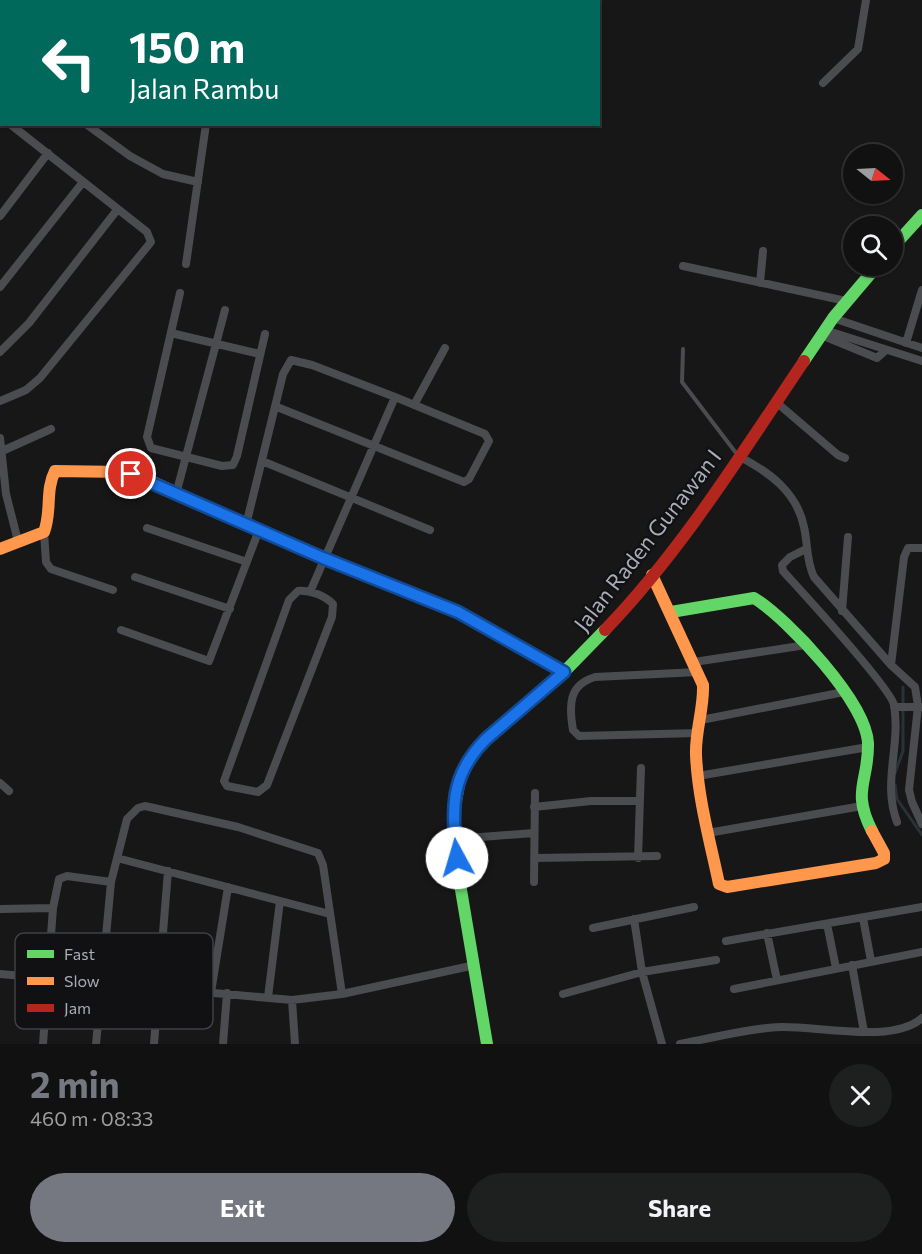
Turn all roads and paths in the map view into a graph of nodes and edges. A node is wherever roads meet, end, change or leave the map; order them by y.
1 (866, 0) edge
2 (823, 83) dead end
3 (0, 101) edge
4 (0, 116) edge
5 (13, 126) edge
6 (89, 126) edge
7 (206, 126) edge
8 (48, 153) junction
9 (83, 182) junction
10 (198, 182) junction
11 (117, 210) junction
12 (922, 214) edge
13 (0, 216) edge
14 (903, 236) edge
15 (764, 251) dead end
16 (186, 264) dead end
17 (683, 266) dead end
18 (868, 276) edge
19 (760, 283) junction
20 (0, 287) edge
21 (922, 290) edge
22 (180, 293) dead end
23 (846, 301) junction
24 (225, 310) dead end
25 (833, 318) junction
26 (171, 333) junction
27 (823, 333) junction
28 (265, 334) dead end
29 (903, 342) junction
30 (216, 344) junction
31 (445, 348) dead end
32 (922, 348) edge
33 (683, 349) dead end
34 (890, 351) junction
35 (0, 352) edge
36 (260, 354) junction
37 (922, 361) edge
38 (395, 397) junction
39 (0, 401) edge
40 (776, 402) junction
41 (414, 405) junction
42 (277, 407) junction
43 (51, 429) dead end
44 (0, 438) edge
45 (374, 444) junction
46 (2, 451) edge
47 (186, 457) junction
48 (740, 457) junction
49 (845, 458) dead end
50 (262, 461) junction
51 (176, 494) junction
52 (3, 496) edge
53 (351, 497) junction
54 (246, 525) junction
55 (147, 528) dead end
56 (259, 530) junction
57 (430, 530) dead end
58 (44, 532) junction
59 (848, 537) dead end
60 (18, 541) junction
61 (922, 548) edge
62 (0, 549) edge
63 (803, 550) junction
64 (323, 558) junction
65 (247, 562) junction
66 (652, 575) junction
67 (135, 577) dead end
68 (113, 590) dead end
69 (310, 591) junction
70 (230, 609) junction
71 (842, 611) junction
72 (671, 612) junction
73 (121, 630) dead end
74 (806, 645) junction
75 (891, 665) junction
76 (696, 667) junction
77 (564, 672) junction
78 (844, 692) junction
79 (909, 706) edge
80 (701, 720) junction
81 (699, 733) junction
82 (868, 747) junction
83 (912, 754) junction
84 (922, 756) edge
85 (640, 768) dead end
86 (698, 776) junction
87 (0, 783) edge
88 (9, 791) dead end
89 (535, 793) dead end
90 (639, 801) junction
91 (912, 802) junction
92 (922, 803) edge
93 (862, 806) junction
94 (534, 807) junction
95 (897, 822) dead end
96 (922, 824) edge
97 (534, 833) junction
98 (708, 833) junction
99 (455, 839) junction
100 (657, 856) dead end
101 (117, 858) junction
102 (535, 858) junction
103 (638, 858) junction
104 (168, 872) junction
105 (111, 882) junction
106 (534, 882) dead end
107 (228, 887) junction
108 (280, 901) junction
109 (694, 907) dead end
110 (922, 907) edge
111 (54, 908) junction
112 (0, 909) edge
113 (330, 914) junction
114 (863, 918) junction
115 (634, 919) junction
116 (827, 924) junction
117 (593, 928) dead end
118 (53, 933) edge
119 (106, 933) edge
120 (163, 933) edge
121 (767, 933) junction
122 (726, 941) dead end
123 (922, 951) edge
124 (716, 960) dead end
125 (871, 961) junction
126 (475, 965) junction
127 (852, 965) junction
128 (836, 968) junction
129 (642, 972) junction
130 (0, 974) edge
131 (15, 975) edge
132 (213, 980) edge
133 (777, 980) junction
134 (735, 989) dead end
135 (213, 992) edge
136 (227, 993) junction
137 (342, 993) junction
138 (563, 994) dead end
139 (268, 997) junction
140 (292, 1000) junction
141 (922, 1018) edge
142 (45, 1029) edge
143 (97, 1029) edge
144 (155, 1029) edge
145 (864, 1032) junction
146 (43, 1044) edge
147 (96, 1044) edge
148 (154, 1044) edge
149 (223, 1044) edge
150 (295, 1044) edge
151 (487, 1044) edge
152 (662, 1044) edge
153 (680, 1044) edge

1 - 2 street
3 - 4 street
5 - 8 street
6 - 10 street
7 - 10 street
8 - 9 street
8 - 13 street
9 - 11 street
9 - 20 street
10 - 16 street
11 - 35 street
11 - 39 street
12 - 14 main road
15 - 19 street
17 - 19 street
18 - 23 main road, Jalan Raden Gunawan I
19 - 23 street
21 - 29 street
22 - 26 street
23 - 25 main road, Jalan Raden Gunawan I
24 - 30 street
25 - 27 main road, Jalan Raden Gunawan I
25 - 29 street
26 - 30 street
26 - 47 street
27 - 34 street
27 - 40 main road, Jalan Raden Gunawan I
28 - 36 street
29 - 32 street
29 - 34 street
30 - 36 street
30 - 47 street
31 - 41 street
33 - 48 lane
34 - 37 street
36 - 47 street
38 - 41 street
38 - 42 street
38 - 45 street
40 - 48 main road, Jalan Raden Gunawan I
40 - 49 street
41 - 45 street
42 - 45 street
42 - 50 street
43 - 46 street
44 - 46 street
45 - 53 street
46 - 52 street
47 - 51 street
48 - 63 street
48 - 66 main road, Jalan Raden Gunawan I
50 - 53 street
50 - 54 street
51 - 54 main road
51 - 58 main road
52 - 60 street
53 - 57 street
53 - 64 street
54 - 56 main road
55 - 65 street
56 - 64 main road
56 - 65 street
58 - 60 main road
58 - 68 street
59 - 71 street
60 - 62 main road
61 - 75 street
63 - 71 street
63 - 79 street
64 - 69 street
64 - 77 main road
65 - 70 street
66 - 72 main road
66 - 77 main road, Jalan Raden Gunawan I
67 - 70 street
69 - 69 street
70 - 73 street
71 - 75 street
72 - 74 main road
72 - 76 main road
74 - 76 street
74 - 78 main road
75 - 79 street
76 - 80 main road
76 - 81 street
77 - 99 main road, Jalan Raden Gunawan I
78 - 80 street
78 - 82 main road
79 - 83 street
79 - 95 street
80 - 81 main road
81 - 86 main road
82 - 86 street
82 - 93 main road
83 - 84 street
83 - 91 street
85 - 90 street
86 - 98 main road
87 - 88 street
89 - 94 street
90 - 94 street
90 - 103 street
91 - 92 street
91 - 96 street
93 - 98 street
93 - 98 main road
94 - 97 street
97 - 99 street
97 - 102 street
99 - 126 main road, Jalan Raden Gunawan I
100 - 103 street
101 - 104 street
101 - 105 street
101 - 113 street
102 - 103 street
102 - 106 street
104 - 107 street
104 - 120 street
105 - 111 street
105 - 119 street
107 - 108 street
107 - 132 street
108 - 113 street
108 - 139 street
109 - 115 street
110 - 114 street
111 - 112 street
111 - 118 street
113 - 137 street
114 - 116 street
114 - 125 street
115 - 117 street
115 - 129 street
116 - 121 street
116 - 128 street
121 - 122 street
121 - 133 street
123 - 125 street
124 - 129 street
125 - 127 street
126 - 137 street
126 - 151 main road, Jalan Raden Gunawan I
127 - 128 street
127 - 145 street
128 - 133 street
129 - 138 street
129 - 152 street
130 - 131 street
133 - 134 street
135 - 136 street
136 - 139 street
136 - 149 street
137 - 140 street
139 - 140 street
140 - 150 street
141 - 145 street
142 - 146 street
143 - 147 street
144 - 148 street
145 - 153 street

